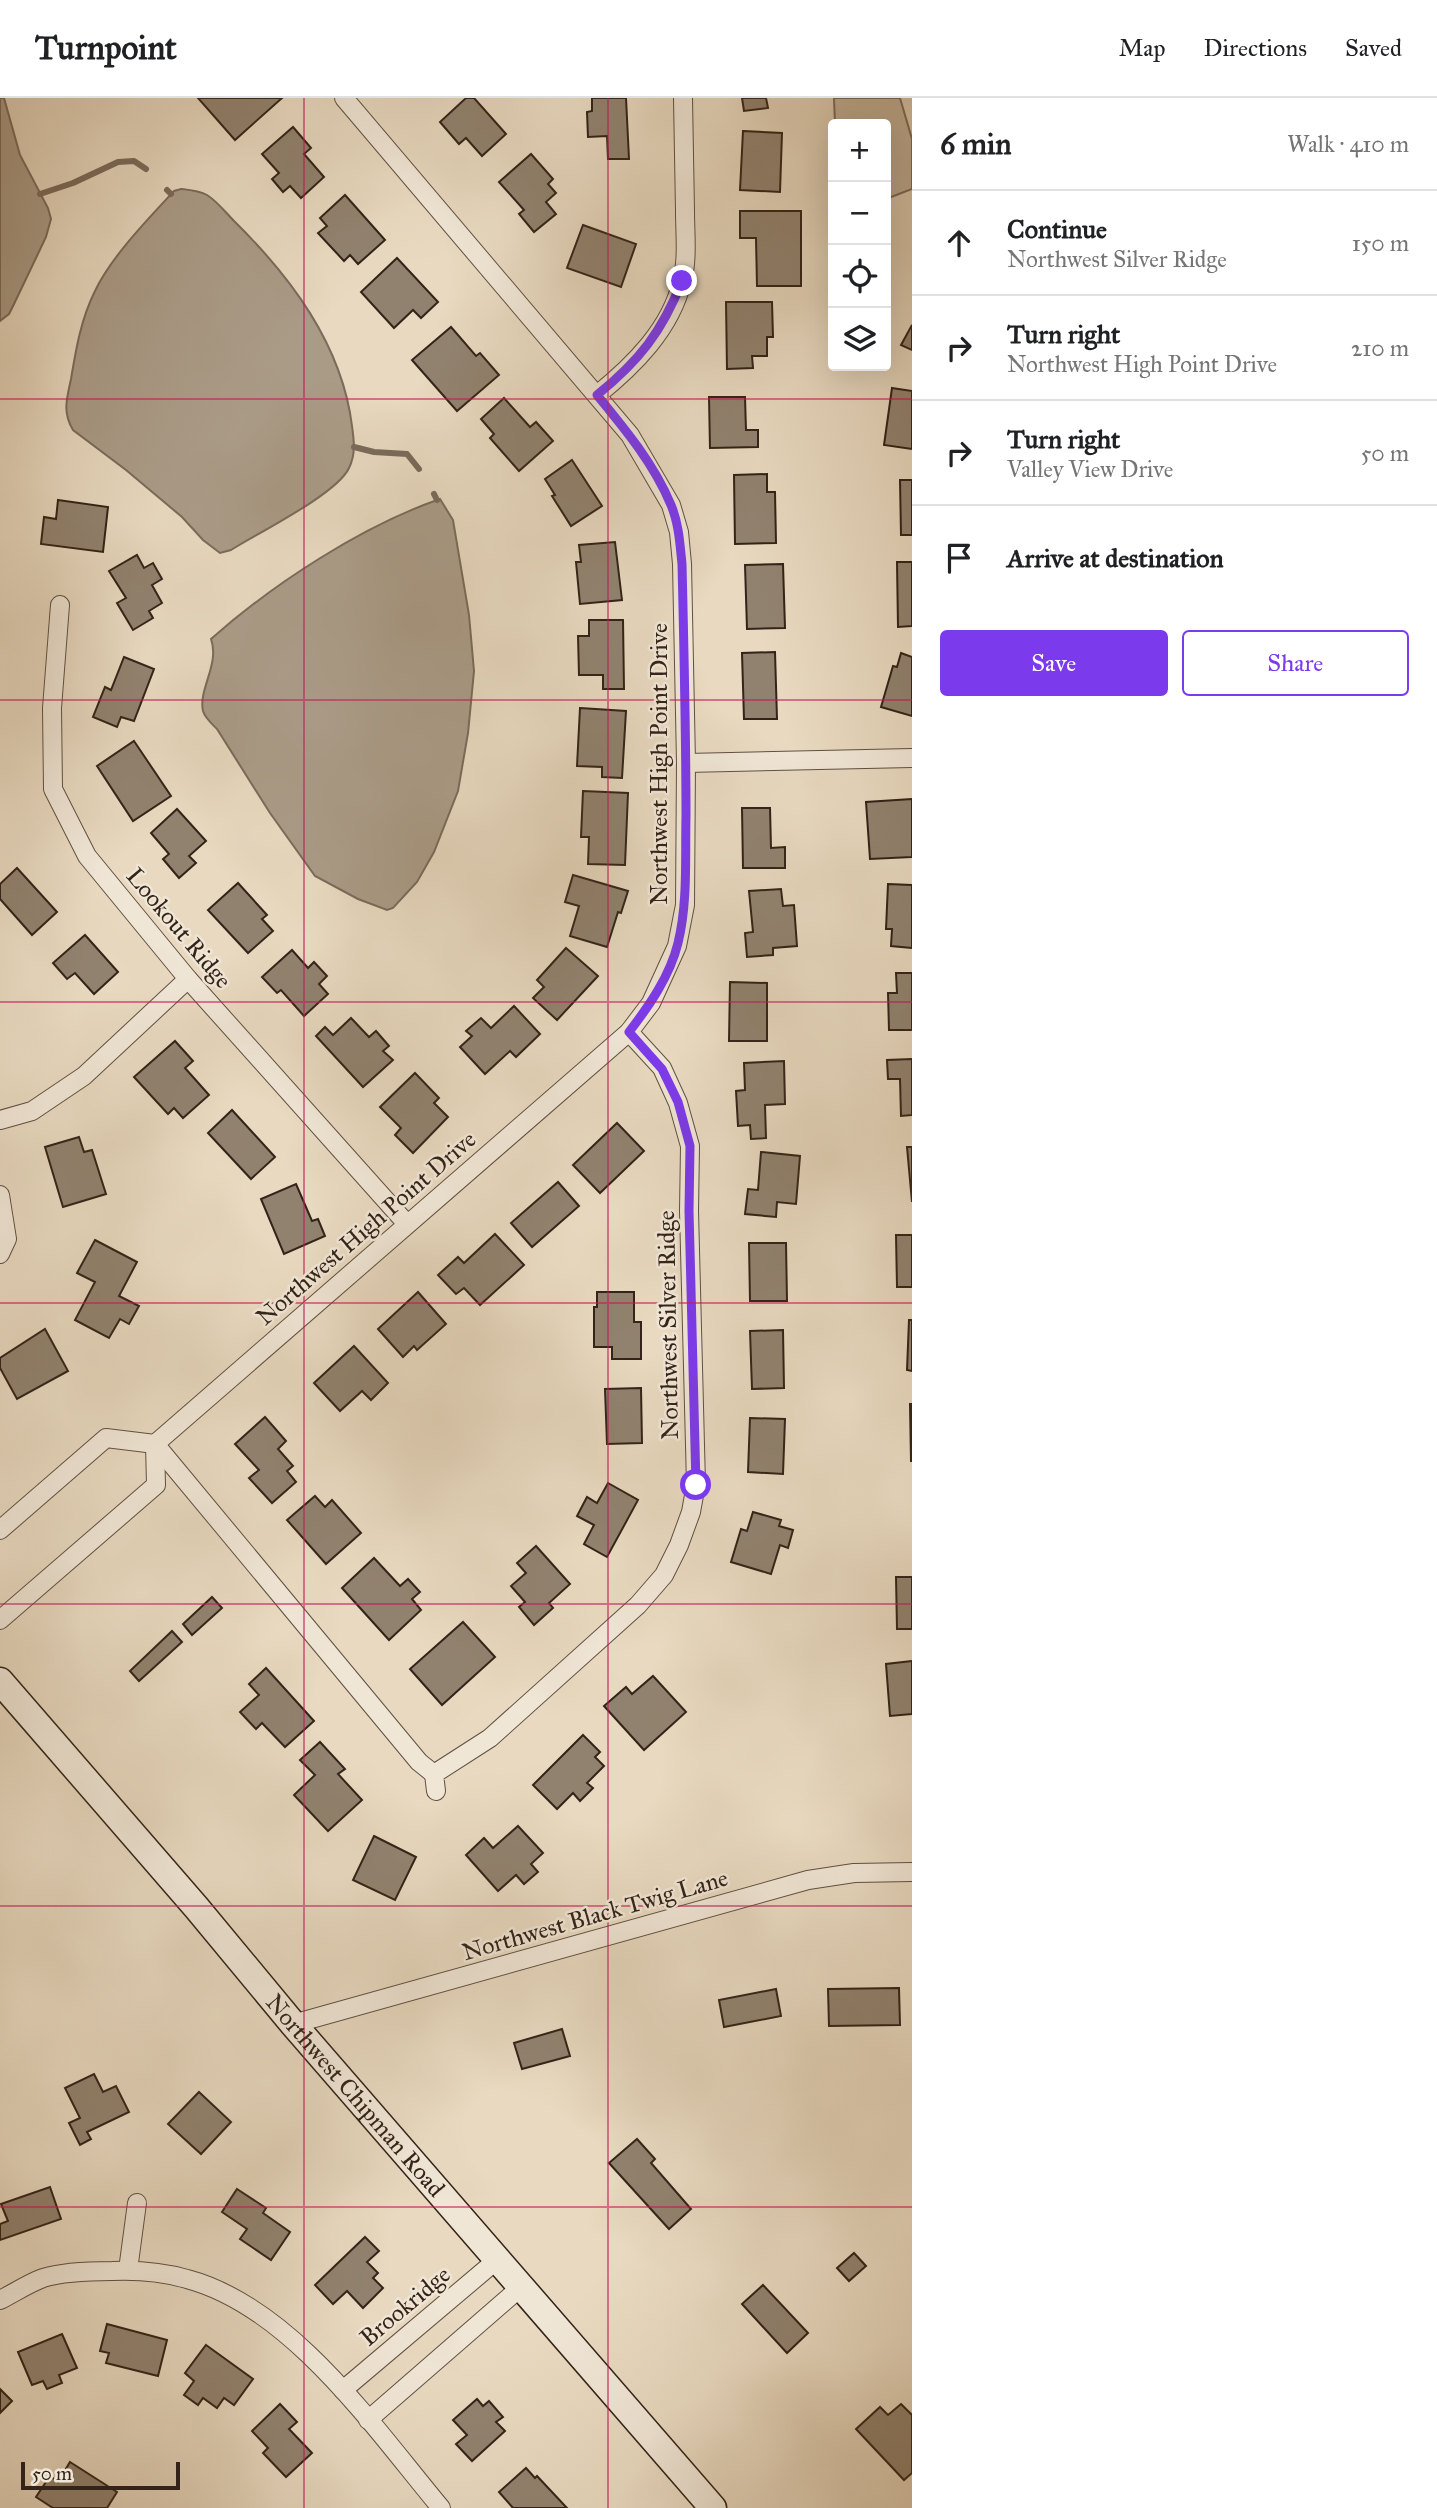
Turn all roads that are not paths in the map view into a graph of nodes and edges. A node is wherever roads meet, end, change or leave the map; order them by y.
1 (344, 98) edge
2 (683, 98) edge
3 (597, 395) junction
4 (60, 605) dead end
5 (912, 758) edge
6 (686, 763) junction
7 (188, 978) junction
8 (629, 1032) junction
9 (0, 1120) edge
10 (0, 1195) edge
11 (407, 1224) junction
12 (0, 1254) edge
13 (155, 1444) junction
14 (0, 1530) edge
15 (0, 1620) edge
16 (0, 1681) edge
17 (912, 1872) edge
18 (293, 2024) junction
19 (137, 2203) dead end
20 (498, 2259) junction
21 (128, 2270) junction
22 (521, 2287) junction
23 (0, 2300) edge
24 (343, 2390) junction
25 (368, 2420) junction
26 (441, 2508) edge
27 (713, 2508) edge

1 - 3 street, Northwest High Point Drive
2 - 3 street
3 - 6 street, Northwest High Point Drive
4 - 7 street, Lookout Ridge
5 - 6 street
6 - 8 street, Northwest High Point Drive
7 - 9 street
7 - 11 street, Lookout Ridge
8 - 11 street, Northwest High Point Drive
8 - 13 street, Northwest Silver Ridge
10 - 12 street
11 - 13 street, Northwest High Point Drive
13 - 14 street
13 - 15 street
16 - 18 main road, Northwest Chipman Road
17 - 18 street, Northwest Black Twig Lane
18 - 20 main road, Northwest Chipman Road
19 - 21 street
20 - 22 main road, Northwest Chipman Road
20 - 24 street, Brookridge
21 - 23 street
21 - 24 street
22 - 25 street
22 - 27 main road, Northwest Chipman Road
24 - 25 street
25 - 26 street

